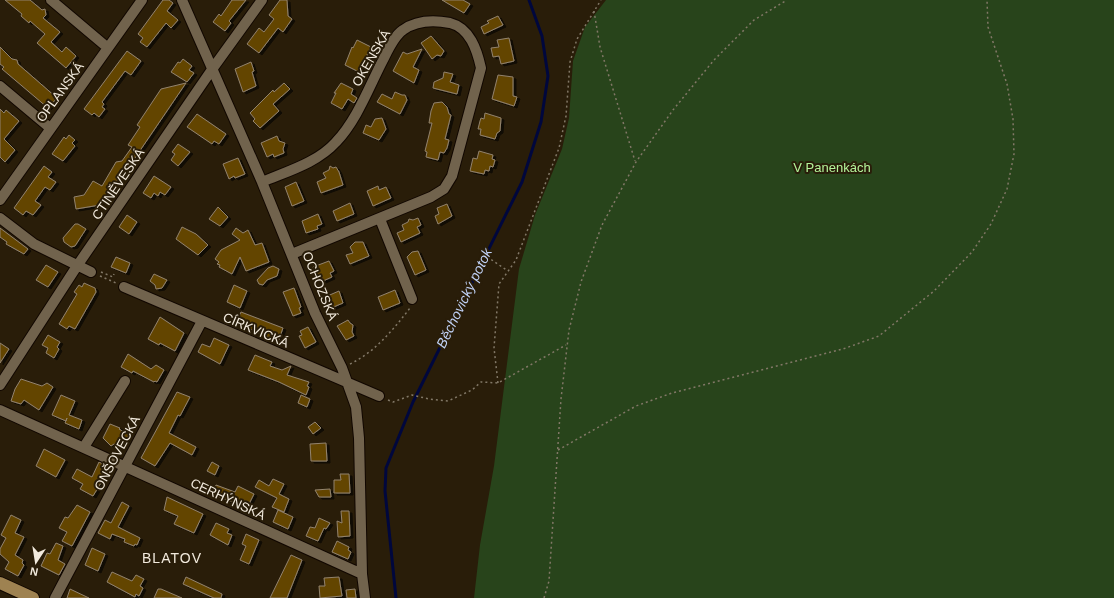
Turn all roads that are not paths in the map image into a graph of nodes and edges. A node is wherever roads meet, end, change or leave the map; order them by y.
1 (50, 0) edge
2 (142, 0) edge
3 (182, 0) edge
4 (262, 0) edge
5 (108, 48) junction
6 (213, 68) junction
7 (0, 86) edge
8 (50, 128) junction
9 (262, 182) junction
10 (0, 200) edge
11 (0, 218) edge
12 (380, 219) junction
13 (292, 254) junction
14 (77, 266) junction
15 (91, 272) road end
16 (124, 287) road end
17 (412, 299) road end
18 (202, 321) junction
19 (125, 381) dead end
20 (347, 382) junction
21 (0, 385) edge
22 (379, 396) road end
23 (0, 410) edge
24 (84, 448) junction
25 (125, 466) junction
26 (362, 574) junction
27 (0, 583) edge
28 (33, 598) edge
29 (55, 598) edge
30 (365, 598) edge

1 - 5 street
2 - 5 street, OPLANSKÁ
3 - 6 street, OCHOZSKÁ
4 - 6 street, CTINĚVESKÁ
5 - 8 street, OPLANSKÁ
6 - 9 street, OCHOZSKÁ
6 - 14 street, CTINĚVESKÁ
7 - 8 street
8 - 10 street, OPLANSKÁ
9 - 12 street, OKENSKÁ
9 - 13 street, OCHOZSKÁ
11 - 14 street
12 - 13 street, OKENSKÁ
12 - 17 street
13 - 20 street, OCHOZSKÁ
14 - 15 street
14 - 21 street, CTINĚVESKÁ
16 - 18 street, CÍRKVICKÁ
18 - 20 street, CÍRKVICKÁ
18 - 25 street, ONŠOVECKÁ
19 - 24 street
20 - 22 street, CÍRKVICKÁ
20 - 26 street, OCHOZSKÁ
23 - 24 street, CERHÝNSKÁ
24 - 25 street, CERHÝNSKÁ
25 - 26 street, CERHÝNSKÁ
25 - 29 street, ONŠOVECKÁ
26 - 30 street, OCHOZSKÁ
27 - 28 main road

